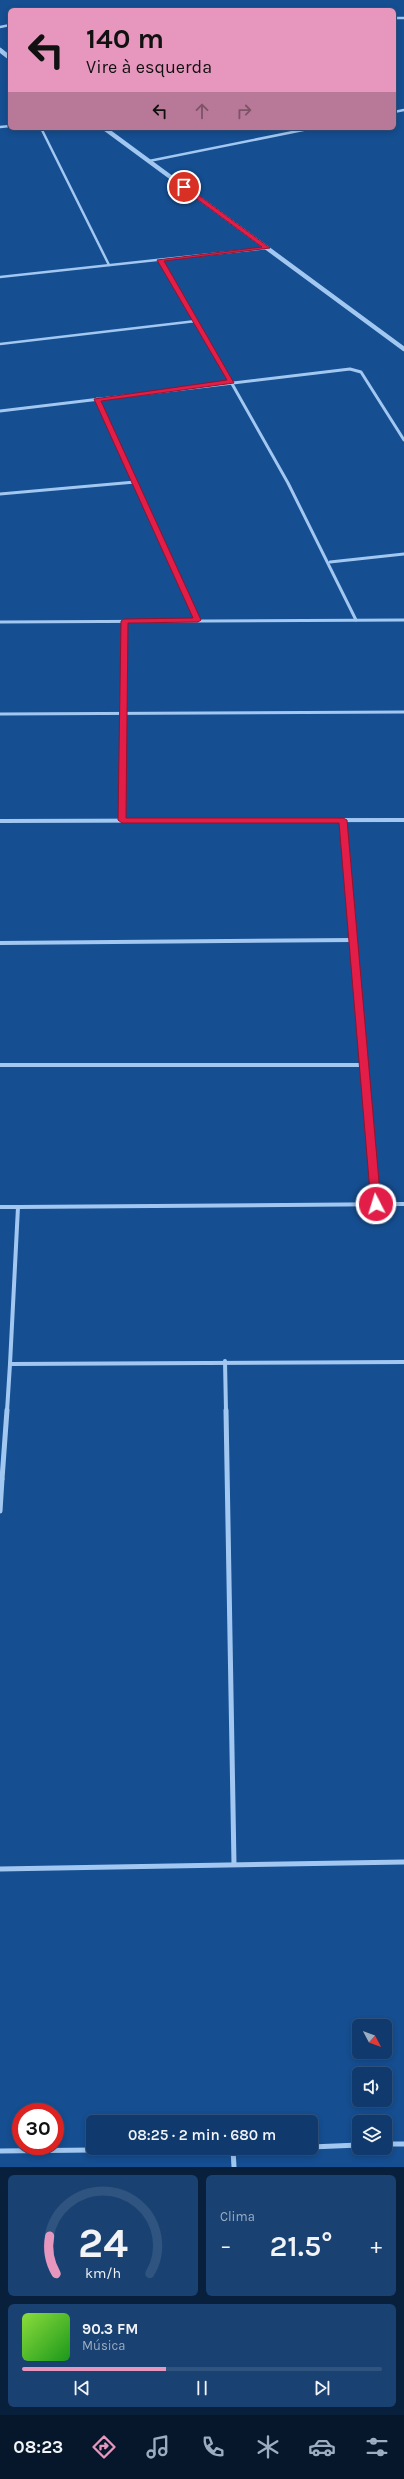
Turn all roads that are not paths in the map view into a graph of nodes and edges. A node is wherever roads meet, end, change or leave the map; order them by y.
1 (0, 50) edge
2 (8, 56) edge
3 (42, 130) edge
4 (107, 130) edge
5 (303, 130) edge
6 (149, 161) junction
7 (267, 248) junction
8 (160, 260) junction
9 (109, 265) junction
10 (0, 277) edge
11 (196, 321) junction
12 (0, 344) edge
13 (404, 349) edge
14 (231, 382) junction
15 (97, 399) junction
16 (0, 411) edge
17 (404, 440) edge
18 (135, 482) junction
19 (0, 494) edge
20 (404, 554) edge
21 (330, 562) junction
22 (198, 620) junction
23 (356, 620) junction
24 (404, 620) edge
25 (124, 621) junction
26 (0, 622) edge
27 (125, 712) junction
28 (404, 712) edge
29 (0, 714) edge
30 (122, 820) junction
31 (343, 820) junction
32 (404, 820) edge
33 (0, 821) edge
34 (354, 940) junction
35 (0, 943) edge
36 (0, 1065) edge
37 (363, 1065) junction
38 (376, 1204) junction
39 (404, 1204) edge
40 (0, 1207) edge
41 (18, 1207) junction
42 (225, 1361) junction
43 (404, 1362) edge
44 (10, 1364) junction
45 (1, 1479) edge
46 (0, 1511) edge
47 (404, 1862) edge
48 (234, 1864) junction
49 (0, 1869) edge
50 (392, 2144) edge
51 (404, 2144) edge
52 (352, 2145) edge
53 (318, 2147) edge
54 (86, 2150) edge
55 (0, 2151) edge
56 (233, 2155) edge
57 (234, 2167) edge

1 - 2 street
3 - 9 street
4 - 6 street
5 - 6 street
6 - 7 street
7 - 8 street
7 - 13 street
8 - 9 street
8 - 11 street
9 - 10 street
11 - 12 street
11 - 14 street
14 - 15 street
14 - 17 street
14 - 21 street
15 - 16 street
15 - 18 street
18 - 19 street
18 - 22 street
20 - 21 street
21 - 23 street
22 - 23 street
22 - 25 street
23 - 24 street
25 - 26 street
25 - 27 street
27 - 28 street
27 - 29 street
27 - 30 street
30 - 31 street
30 - 33 street
31 - 32 street
31 - 34 street
34 - 35 street
34 - 37 street
36 - 37 street
37 - 38 street
38 - 39 street
38 - 41 street
40 - 41 street
41 - 44 street
42 - 43 street
42 - 44 street
42 - 48 street
44 - 45 street
45 - 46 street
47 - 48 street
48 - 49 street
50 - 51 street
52 - 53 street
54 - 55 street
56 - 57 street

